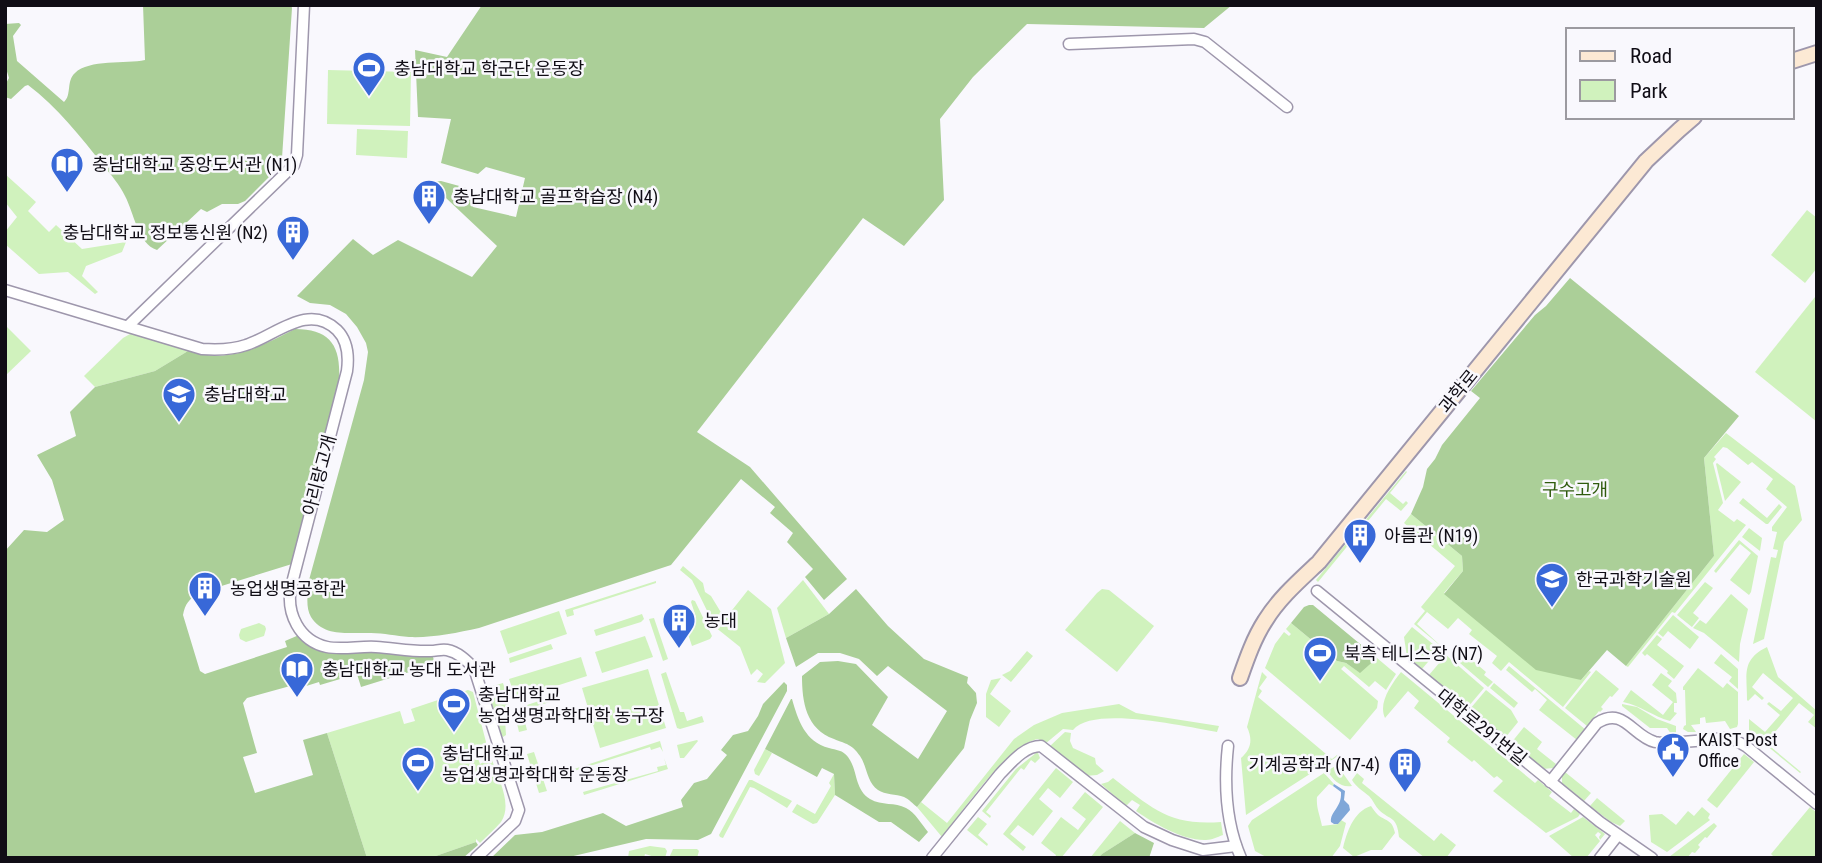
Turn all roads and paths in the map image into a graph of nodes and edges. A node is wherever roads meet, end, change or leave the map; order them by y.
1 (304, 5) edge
2 (1069, 44) dead end
3 (1817, 53) edge
4 (1794, 60) edge
5 (1287, 107) dead end
6 (1692, 119) edge
7 (5, 290) edge
8 (128, 326) junction
9 (1317, 591) dead end
10 (1240, 678) dead end
11 (1228, 746) dead end
12 (1550, 782) junction
13 (1817, 804) edge
14 (1616, 838) junction
15 (1236, 845) junction
16 (476, 858) edge
17 (932, 858) edge
18 (1241, 858) edge
19 (1600, 858) edge
20 (1652, 858) edge

1 - 8 street
2 - 5 street
3 - 4 street
6 - 10 street, 과학로
7 - 8 street, 아리랑고개
8 - 16 street, 아리랑고개
9 - 12 street, 대학로291번길
11 - 15 street
12 - 13 street
12 - 14 street, 대학로291번길
14 - 19 street
14 - 20 street, 대학로291번길
15 - 17 street
15 - 18 street

